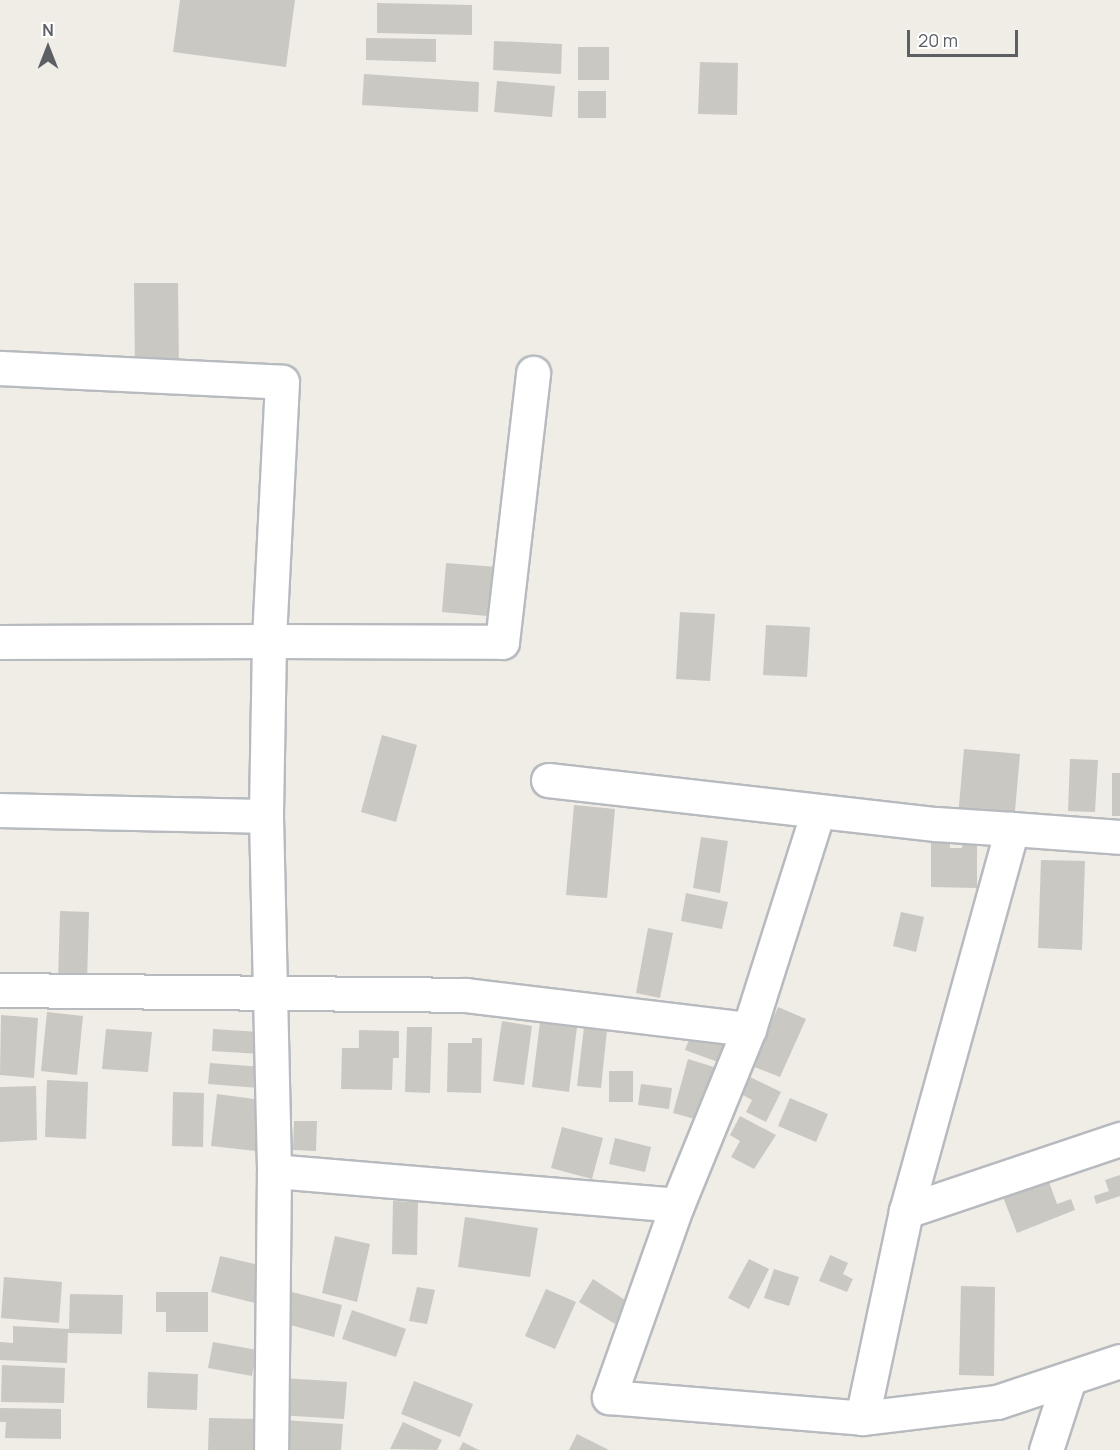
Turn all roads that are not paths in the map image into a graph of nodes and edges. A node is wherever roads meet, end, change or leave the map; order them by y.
1 (0, 368) edge
2 (533, 373) dead end
3 (269, 641) junction
4 (0, 642) edge
5 (548, 780) dead end
6 (0, 810) edge
7 (818, 812) junction
8 (266, 816) junction
9 (1012, 829) junction
10 (1120, 837) edge
11 (0, 990) edge
12 (271, 994) junction
13 (749, 1029) junction
14 (1120, 1138) edge
15 (274, 1171) junction
16 (677, 1205) junction
17 (906, 1211) junction
18 (1120, 1361) edge
19 (1069, 1379) junction
20 (862, 1418) junction
21 (271, 1450) edge
22 (1046, 1450) edge

1 - 3 street
2 - 3 street
3 - 4 street
3 - 8 street
5 - 7 street
6 - 8 street
7 - 9 street
7 - 13 street
8 - 12 street
9 - 10 street
9 - 17 street
11 - 12 street
12 - 13 street
12 - 15 street
13 - 16 street
14 - 17 street
15 - 16 street
15 - 21 street
16 - 20 street
17 - 20 street
18 - 19 street
19 - 20 street
19 - 22 street

